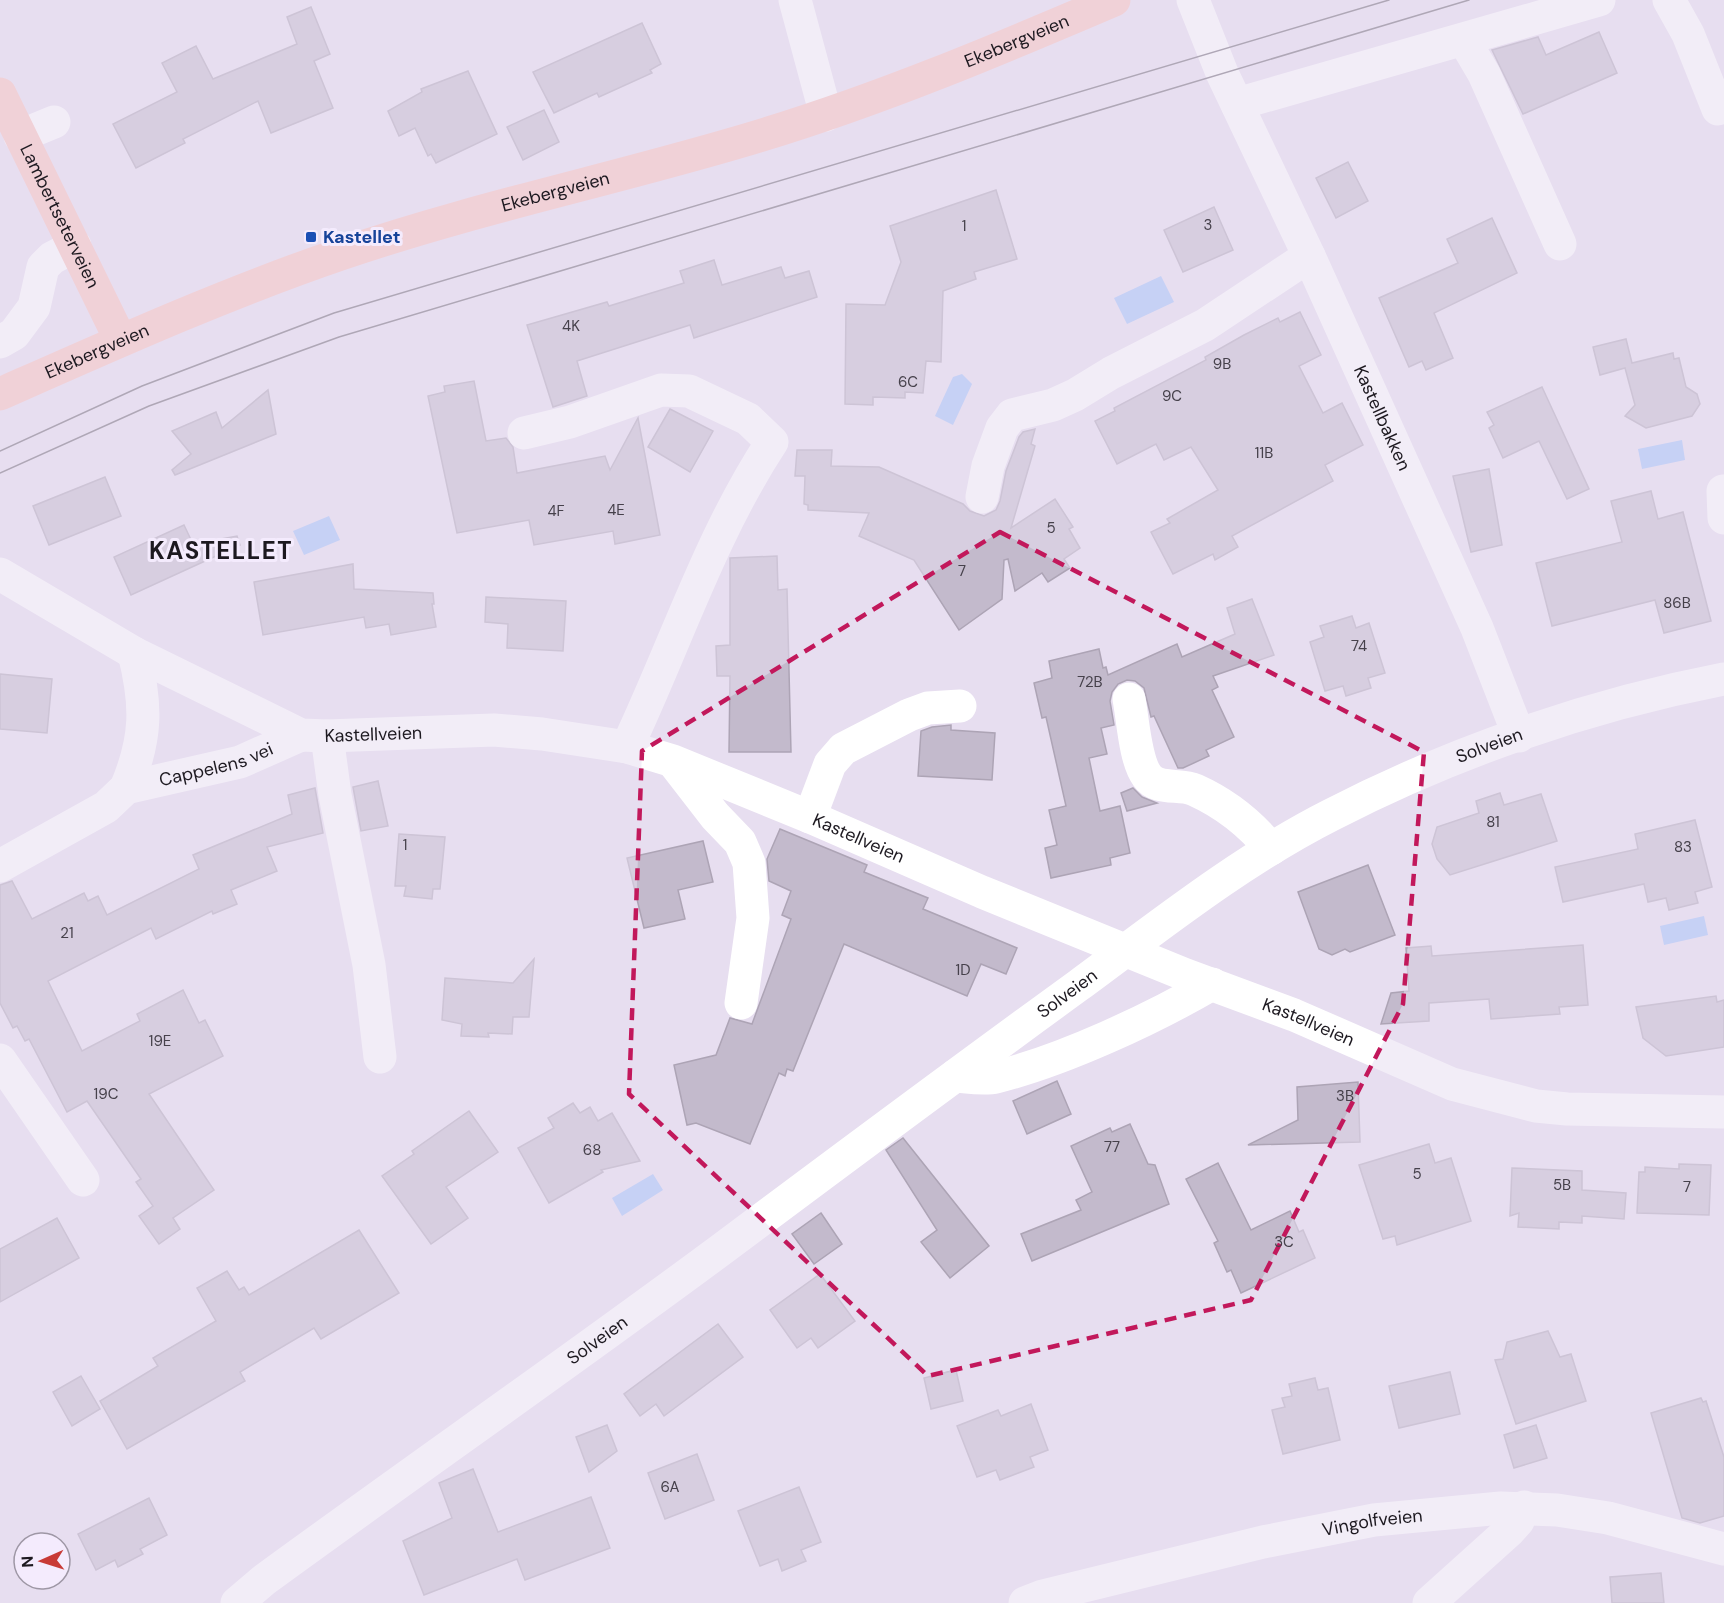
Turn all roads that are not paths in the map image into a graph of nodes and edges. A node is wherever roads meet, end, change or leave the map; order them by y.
1 (795, 0) edge
2 (1193, 0) edge
3 (1599, 0) edge
4 (1669, 0) edge
5 (1103, 2) edge
6 (1464, 40) junction
7 (0, 94) edge
8 (1237, 104) junction
9 (1718, 109) dead end
10 (826, 115) junction
11 (54, 122) dead end
12 (20, 136) junction
13 (1560, 244) dead end
14 (75, 246) junction
15 (1309, 256) junction
16 (120, 339) junction
17 (0, 342) edge
18 (0, 394) edge
19 (524, 433) dead end
20 (982, 497) dead end
21 (0, 574) edge
22 (134, 653) junction
23 (1724, 679) edge
24 (1129, 699) dead end
25 (960, 706) dead end
26 (314, 735) junction
27 (1520, 736) junction
28 (627, 747) junction
29 (673, 761) junction
30 (126, 788) junction
31 (810, 817) junction
32 (1271, 849) junction
33 (0, 866) edge
34 (1212, 984) junction
35 (741, 1003) dead end
36 (380, 1058) dead end
37 (0, 1060) edge
38 (955, 1076) junction
39 (1724, 1112) edge
40 (83, 1180) dead end
41 (1524, 1508) junction
42 (1724, 1549) edge
43 (237, 1603) edge
44 (1025, 1603) edge
45 (1429, 1603) edge

1 - 10 street
2 - 8 street, Kastellbakken
3 - 6 street
4 - 9 street
5 - 10 main road, Ekebergveien
6 - 8 street
6 - 13 street
7 - 12 main road, Lambertseterveien
8 - 15 street, Kastellbakken
10 - 16 main road, Ekebergveien
11 - 12 street
12 - 14 main road, Lambertseterveien
14 - 16 main road, Lambertseterveien
14 - 17 street
15 - 20 street
15 - 27 street, Kastellbakken
16 - 18 main road, Ekebergveien
19 - 28 street
21 - 22 street, Kastellveien
22 - 26 street, Kastellveien
22 - 30 street, Cappelens vei
23 - 27 street, Solveien
24 - 32 street
25 - 31 street
26 - 28 street, Kastellveien
26 - 30 street, Cappelens vei
26 - 36 street
27 - 32 street, Solveien
28 - 29 street, Kastellveien
29 - 31 street, Kastellveien
29 - 35 street
30 - 33 street, Cappelens vei
31 - 34 street, Kastellveien
32 - 38 street, Solveien
34 - 38 street
34 - 39 street, Kastellveien
37 - 40 street
38 - 43 street, Solveien
41 - 42 street, Vingolfveien
41 - 44 street, Vingolfveien
41 - 45 street

